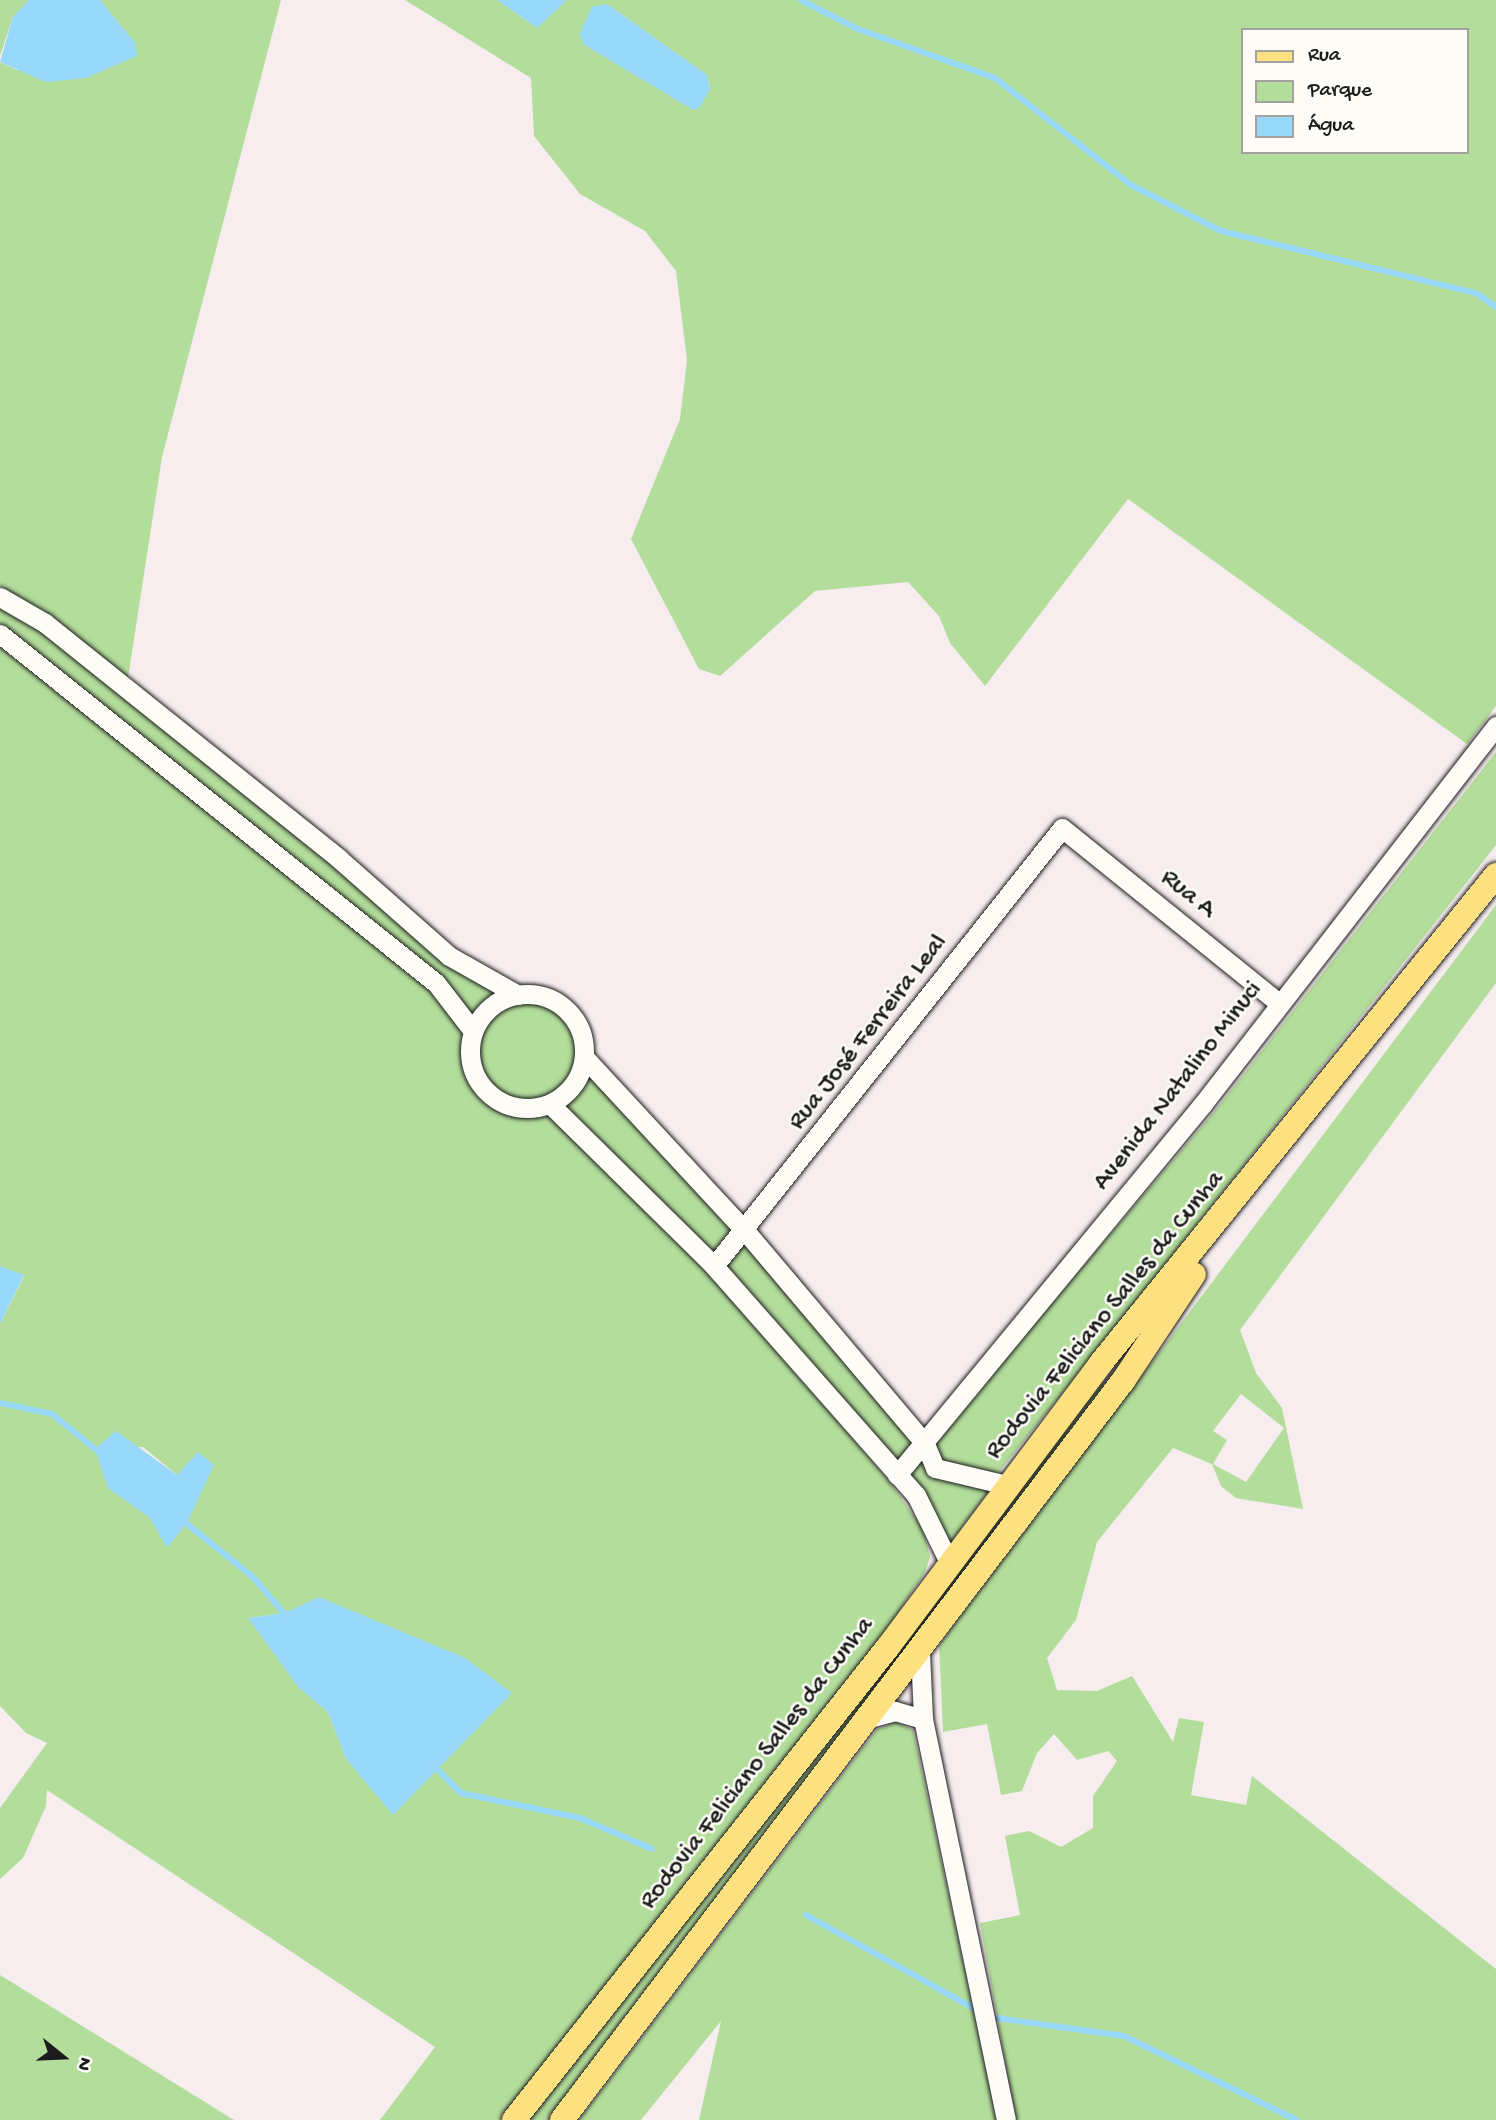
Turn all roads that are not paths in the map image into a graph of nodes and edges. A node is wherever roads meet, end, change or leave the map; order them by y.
1 (0, 597) edge
2 (0, 634) edge
3 (1496, 726) edge
4 (1062, 828) joint
5 (1496, 875) edge
6 (518, 995) junction
7 (1279, 1003) junction
8 (473, 1031) junction
9 (584, 1057) junction
10 (550, 1104) junction
11 (1258, 1178) junction
12 (747, 1233) junction
13 (715, 1266) junction
14 (925, 1444) junction
15 (897, 1475) junction
16 (1007, 1485) junction
17 (949, 1562) junction
18 (920, 1651) junction
19 (869, 1718) junction
20 (923, 1719) junction
21 (514, 2120) edge
22 (562, 2120) edge
23 (1006, 2120) edge

1 - 6 street
2 - 8 street
3 - 7 street, Avenida Natalino Minuci
4 - 7 street, Rua A
4 - 12 street, Rua José Ferreira Leal
5 - 11 main road
6 - 8 street
6 - 9 street
7 - 14 street, Avenida Natalino Minuci
8 - 10 street
9 - 10 street
9 - 12 street
10 - 13 street
11 - 16 main road, Rodovia Feliciano Salles da Cunha
11 - 18 main road, Rodovia Feliciano Salles da Cunha
12 - 13 street, Rua José Ferreira Leal
12 - 14 street
13 - 15 street
14 - 15 street, Avenida Natalino Minuci
14 - 16 street
15 - 17 street
16 - 17 main road, Rodovia Feliciano Salles da Cunha
17 - 21 main road, Rodovia Feliciano Salles da Cunha
18 - 19 main road, Rodovia Feliciano Salles da Cunha
18 - 20 street
19 - 20 street
19 - 22 main road, Rodovia Feliciano Salles da Cunha
20 - 23 street

